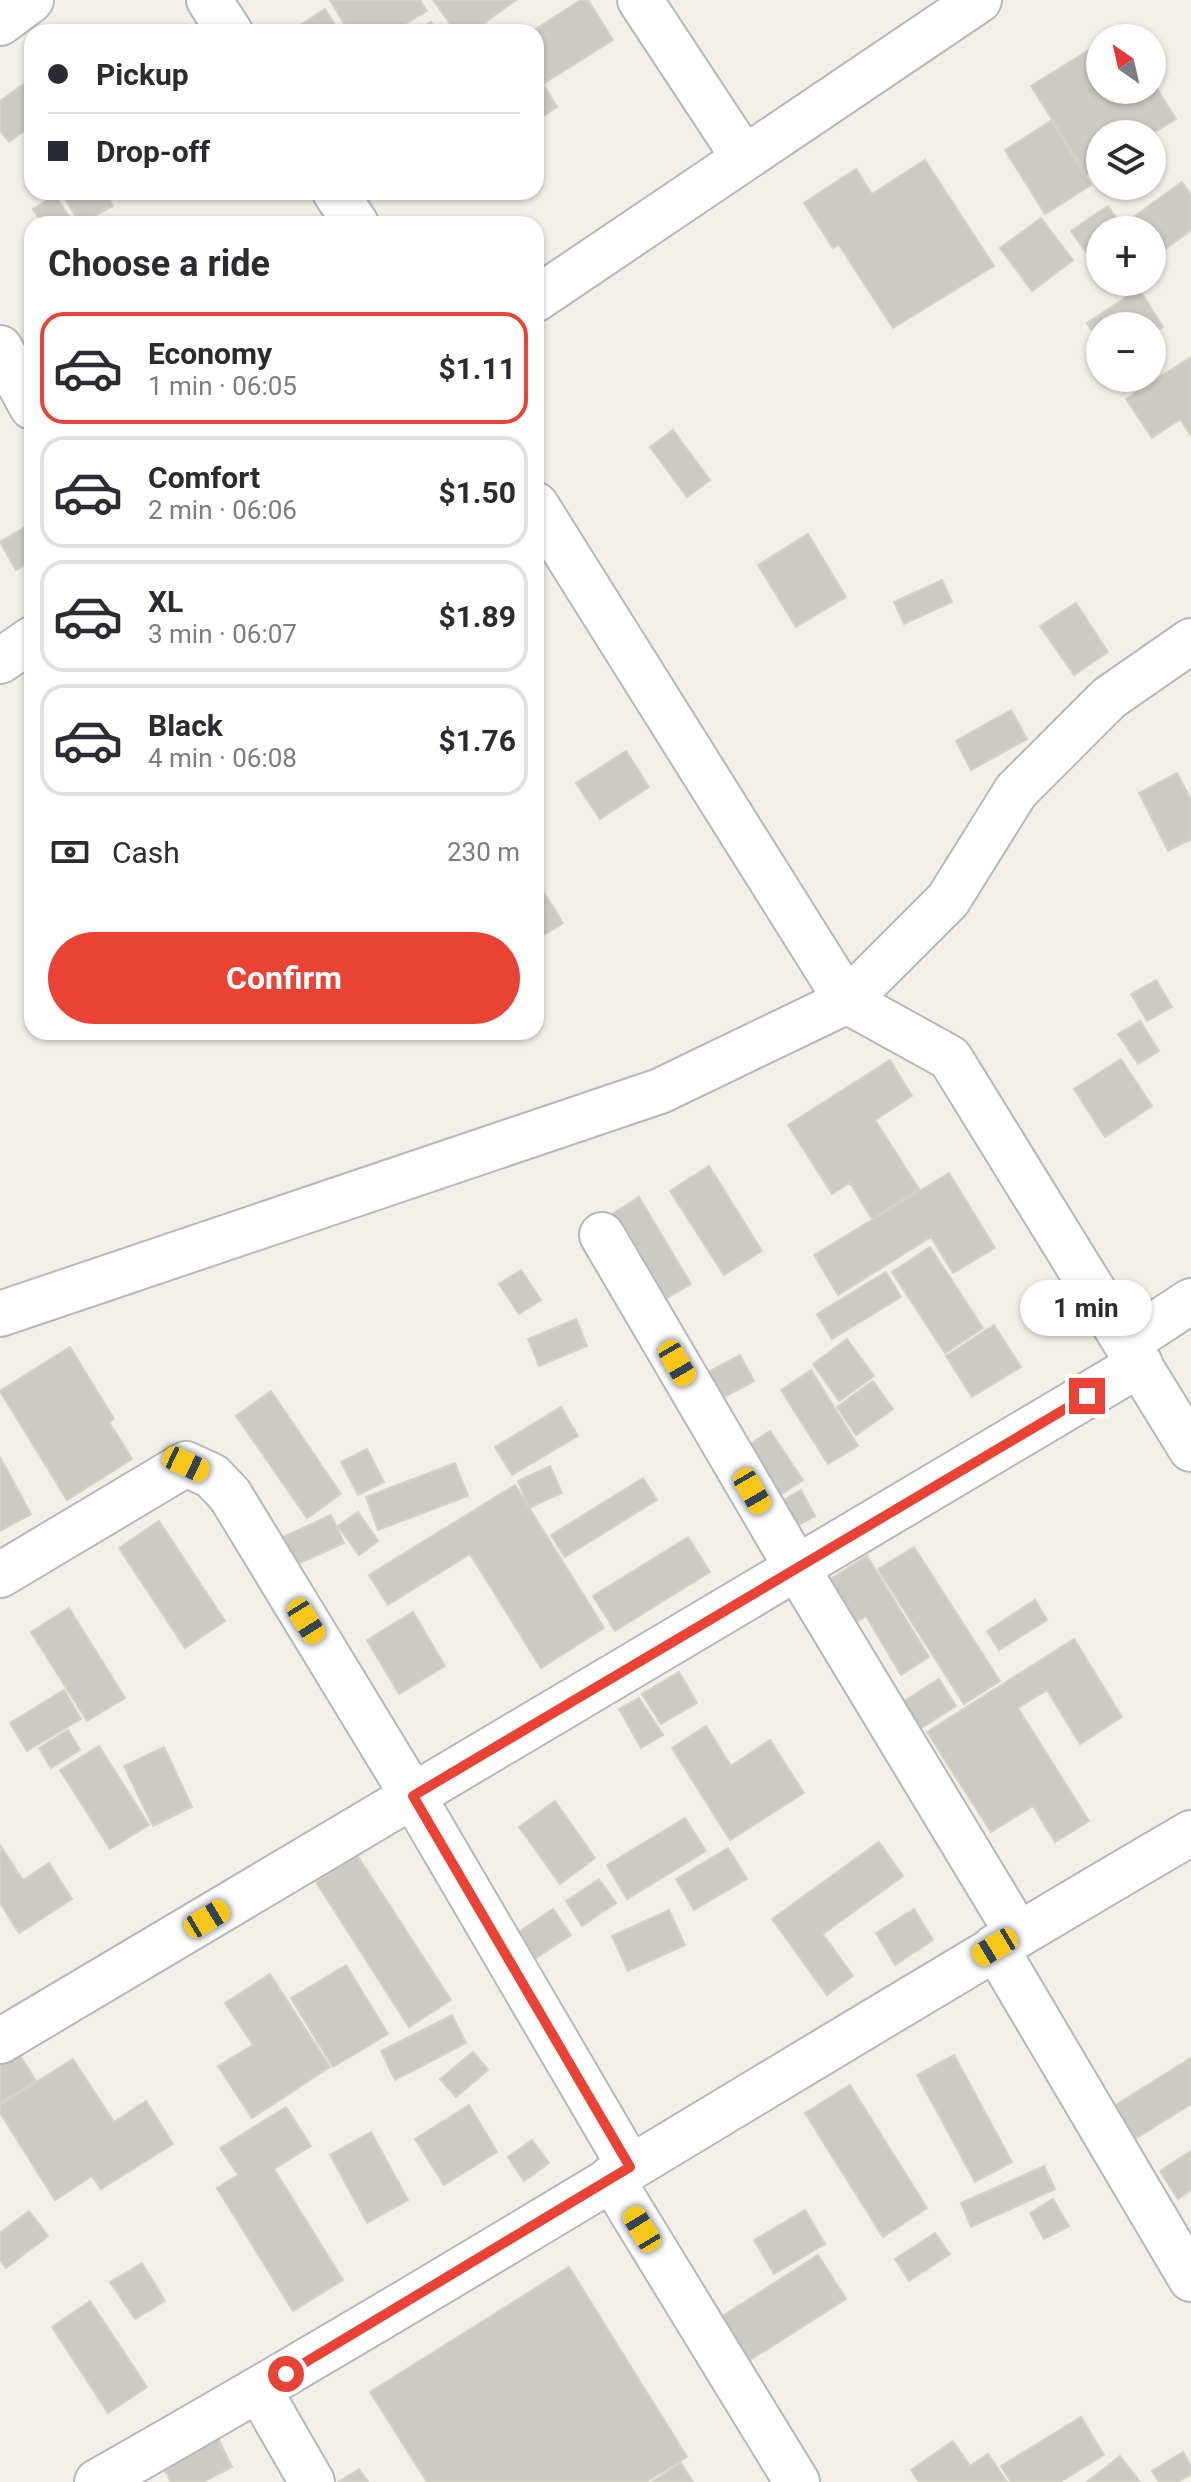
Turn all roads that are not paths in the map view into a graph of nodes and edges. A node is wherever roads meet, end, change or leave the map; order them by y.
1 (31, 0) edge
2 (209, 0) edge
3 (640, 0) edge
4 (979, 0) edge
5 (0, 23) edge
6 (225, 24) edge
7 (744, 158) junction
8 (544, 294) edge
9 (0, 348) edge
10 (24, 392) edge
11 (544, 518) edge
12 (1191, 641) edge
13 (24, 644) edge
14 (0, 661) edge
15 (847, 1001) junction
16 (602, 1235) dead end
17 (1191, 1301) edge
18 (0, 1314) edge
19 (1134, 1354) junction
20 (1191, 1449) edge
21 (797, 1568) junction
22 (0, 1575) edge
23 (413, 1796) junction
24 (1191, 1833) edge
25 (1006, 1940) junction
26 (0, 2041) edge
27 (620, 2172) junction
28 (1191, 2279) edge
29 (259, 2390) junction
30 (97, 2482) edge
31 (312, 2482) edge
32 (797, 2482) edge

1 - 5 street
2 - 6 street
3 - 7 street
4 - 7 street
7 - 8 street
9 - 10 street
11 - 15 street
12 - 15 street
13 - 14 street
15 - 18 street
15 - 19 street
16 - 21 street
17 - 19 street
19 - 20 street
19 - 21 street
21 - 23 street
21 - 25 street
22 - 23 street
23 - 26 street
23 - 27 street
24 - 25 street
25 - 27 street
25 - 28 street
27 - 29 street
27 - 32 street
29 - 30 street
29 - 31 street

